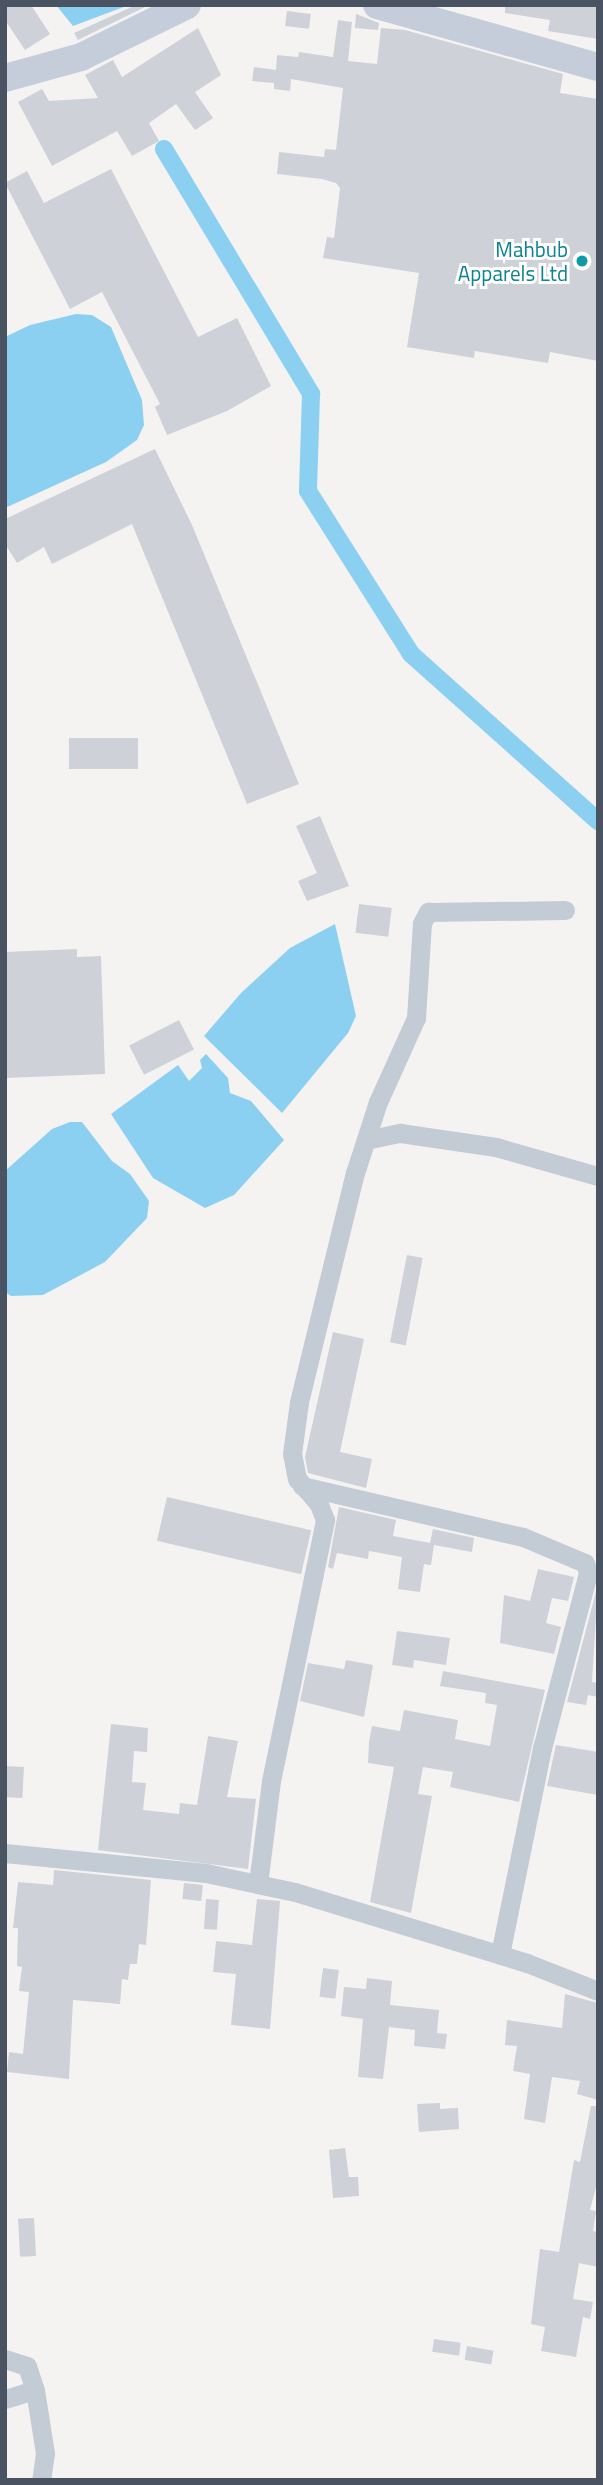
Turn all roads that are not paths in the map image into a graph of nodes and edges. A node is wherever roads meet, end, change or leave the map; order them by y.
1 (187, 5) edge
2 (384, 6) edge
3 (598, 67) edge
4 (5, 78) edge
5 (565, 910) dead end
6 (366, 1140) junction
7 (598, 1176) edge
8 (302, 1486) junction
9 (593, 1575) edge
10 (5, 1853) edge
11 (258, 1884) junction
12 (500, 1955) junction
13 (598, 1991) edge
14 (5, 2359) edge
15 (36, 2390) junction
16 (5, 2399) edge
17 (41, 2480) edge

1 - 4 main road
2 - 3 main road
5 - 6 street
6 - 7 street
6 - 8 street
8 - 9 street
8 - 11 street
9 - 12 street
10 - 11 street
11 - 12 street
12 - 13 street
14 - 15 street
15 - 16 street
15 - 17 street

